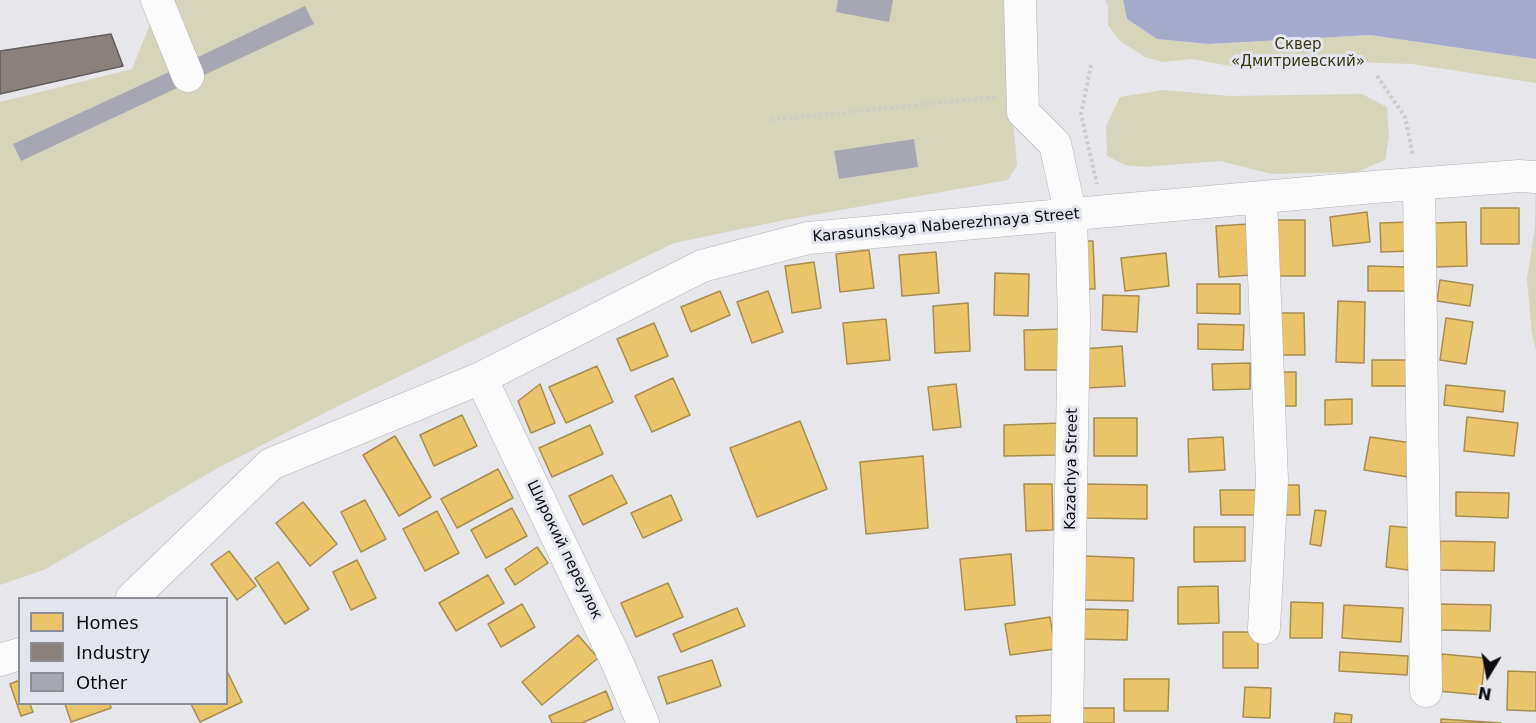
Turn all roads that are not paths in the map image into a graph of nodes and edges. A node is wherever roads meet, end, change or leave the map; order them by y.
1 (157, 0) edge
2 (1020, 0) edge
3 (188, 76) dead end
4 (1536, 177) edge
5 (1419, 184) junction
6 (1261, 199) junction
7 (1071, 216) junction
8 (481, 378) junction
9 (133, 597) edge
10 (1264, 628) dead end
11 (18, 655) edge
12 (0, 660) edge
13 (1426, 691) dead end
14 (643, 723) edge
15 (1067, 723) edge

1 - 3 street
2 - 7 street, Kazachya Street
4 - 5 street, Karasunskaya Naberezhnaya Street
5 - 6 street, Karasunskaya Naberezhnaya Street
5 - 13 street
6 - 7 street, Karasunskaya Naberezhnaya Street
6 - 10 street
7 - 8 street, Karasunskaya Naberezhnaya Street
7 - 15 street, Kazachya Street
8 - 9 street, Karasunskaya Naberezhnaya Street
8 - 14 street, Широкий переулок
11 - 12 street

